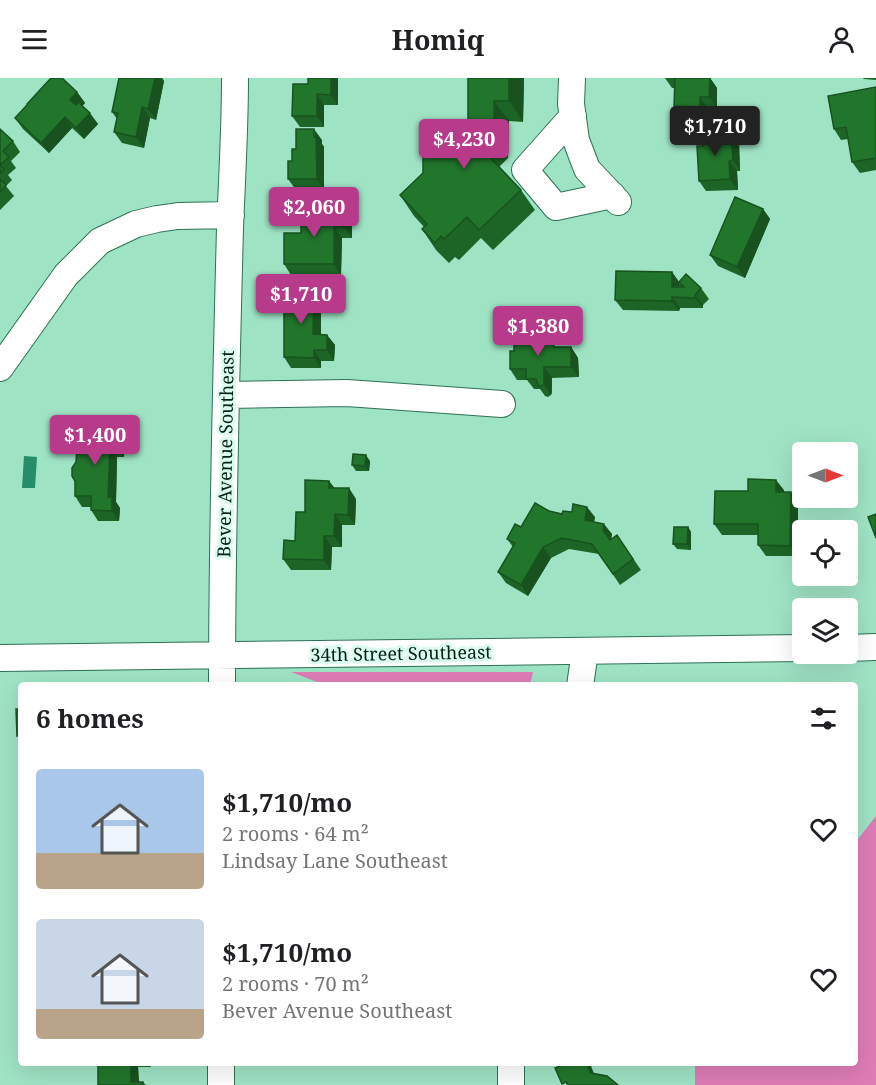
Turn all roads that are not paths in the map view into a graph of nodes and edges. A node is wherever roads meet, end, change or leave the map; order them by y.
1 (235, 78) edge
2 (572, 78) edge
3 (573, 116) junction
4 (231, 215) junction
5 (0, 368) edge
6 (226, 395) junction
7 (502, 404) dead end
8 (876, 647) edge
9 (792, 648) edge
10 (858, 648) edge
11 (585, 651) junction
12 (222, 656) junction
13 (0, 658) edge
14 (222, 682) edge
15 (581, 682) edge
16 (221, 1066) edge
17 (511, 1066) edge
18 (221, 1085) edge
19 (511, 1085) edge

1 - 4 street, Bever Avenue Southeast
2 - 3 street
3 - 3 street
4 - 5 street
4 - 6 street, Bever Avenue Southeast
6 - 7 street
6 - 12 street, Bever Avenue Southeast
8 - 10 street
9 - 11 street, 34th Street Southeast
11 - 12 street, 34th Street Southeast
11 - 15 street
12 - 13 street, 34th Street Southeast
12 - 14 street, Bever Avenue Southeast
16 - 18 street
17 - 19 street

